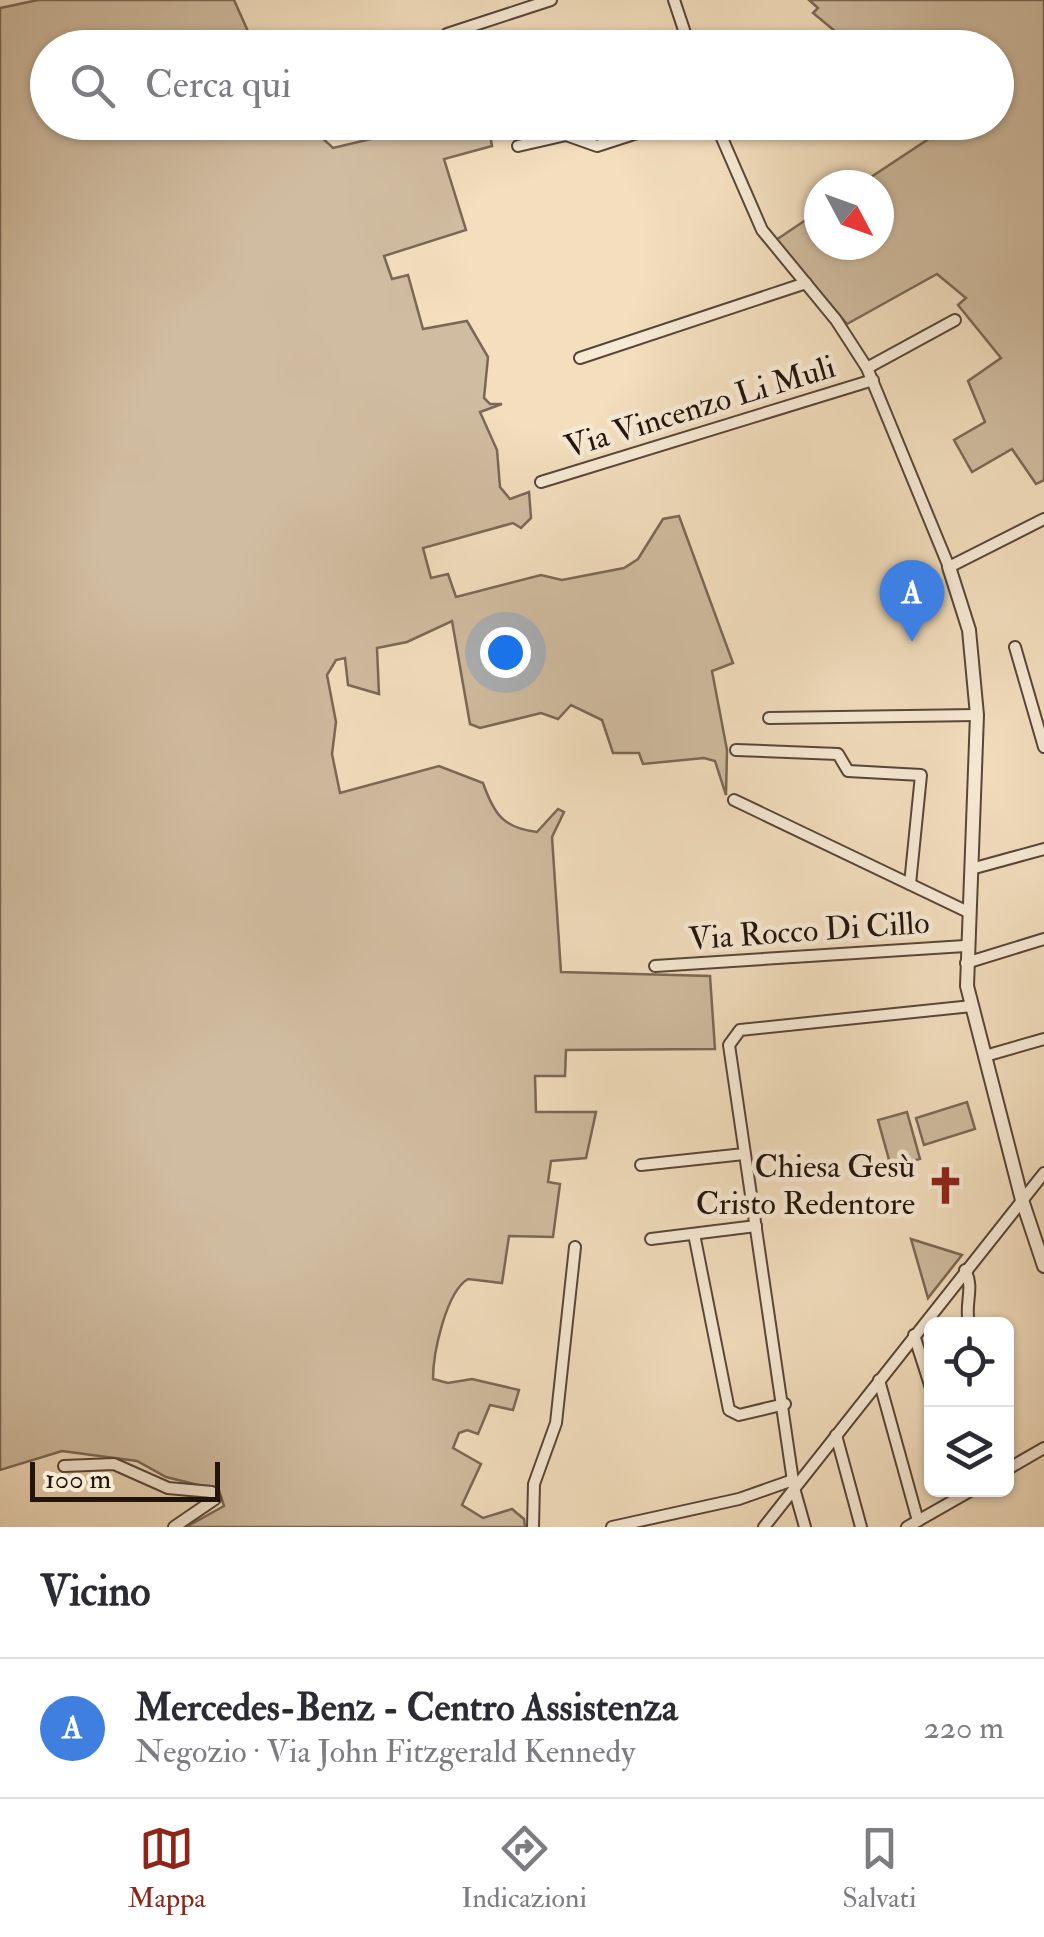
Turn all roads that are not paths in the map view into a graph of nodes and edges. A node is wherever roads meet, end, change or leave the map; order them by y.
1 (551, 0) edge
2 (674, 0) edge
3 (459, 30) edge
4 (684, 30) edge
5 (544, 140) edge
6 (580, 140) edge
7 (616, 140) edge
8 (723, 140) edge
9 (518, 146) dead end
10 (806, 283) junction
11 (955, 320) dead end
12 (580, 358) dead end
13 (868, 368) junction
14 (874, 380) junction
15 (541, 482) dead end
16 (1044, 519) edge
17 (949, 567) junction
18 (1015, 648) dead end
19 (977, 715) junction
20 (769, 718) dead end
21 (1044, 747) edge
22 (736, 750) dead end
23 (734, 800) dead end
24 (1044, 849) edge
25 (971, 869) junction
26 (910, 884) junction
27 (968, 912) junction
28 (1044, 940) edge
29 (966, 946) junction
30 (966, 963) junction
31 (655, 966) dead end
32 (972, 1006) junction
33 (1044, 1039) edge
34 (986, 1056) junction
35 (744, 1154) junction
36 (641, 1164) dead end
37 (1044, 1172) edge
38 (1022, 1200) junction
39 (756, 1226) junction
40 (694, 1234) junction
41 (651, 1239) dead end
42 (575, 1247) dead end
43 (1044, 1266) edge
44 (965, 1270) junction
45 (967, 1317) edge
46 (914, 1335) junction
47 (924, 1366) edge
48 (879, 1380) junction
49 (785, 1404) junction
50 (836, 1434) junction
51 (1044, 1448) edge
52 (1014, 1465) edge
53 (64, 1466) dead end
54 (793, 1484) junction
55 (956, 1497) edge
56 (912, 1524) edge
57 (174, 1527) edge
58 (533, 1527) edge
59 (612, 1527) edge
60 (764, 1527) edge
61 (805, 1527) edge
62 (861, 1527) edge

1 - 3 street
2 - 4 street
5 - 9 street
6 - 7 street
8 - 10 street
10 - 12 street
10 - 13 street
11 - 13 street
13 - 14 street
14 - 15 street, Via Vincenzo Li Muli
14 - 17 street
16 - 17 street
17 - 19 street
18 - 21 street
19 - 20 street
19 - 25 street
22 - 26 street
23 - 26 street
24 - 25 street
25 - 27 street
26 - 27 street
27 - 29 street
28 - 30 street
29 - 30 street
29 - 31 street, Via Rocco Di Cillo
30 - 32 street
32 - 34 street
32 - 35 street
33 - 34 street
34 - 38 street
35 - 36 street
35 - 39 street
37 - 38 street
38 - 43 street
38 - 44 street
39 - 40 street
39 - 49 street
40 - 41 street
40 - 49 street
42 - 58 street
44 - 45 street
44 - 46 street
46 - 47 street
46 - 48 street
48 - 50 street
48 - 56 street
49 - 54 street
50 - 54 street
50 - 62 street
51 - 52 street
53 - 57 street
54 - 59 street
54 - 60 street
54 - 61 street
55 - 56 street

